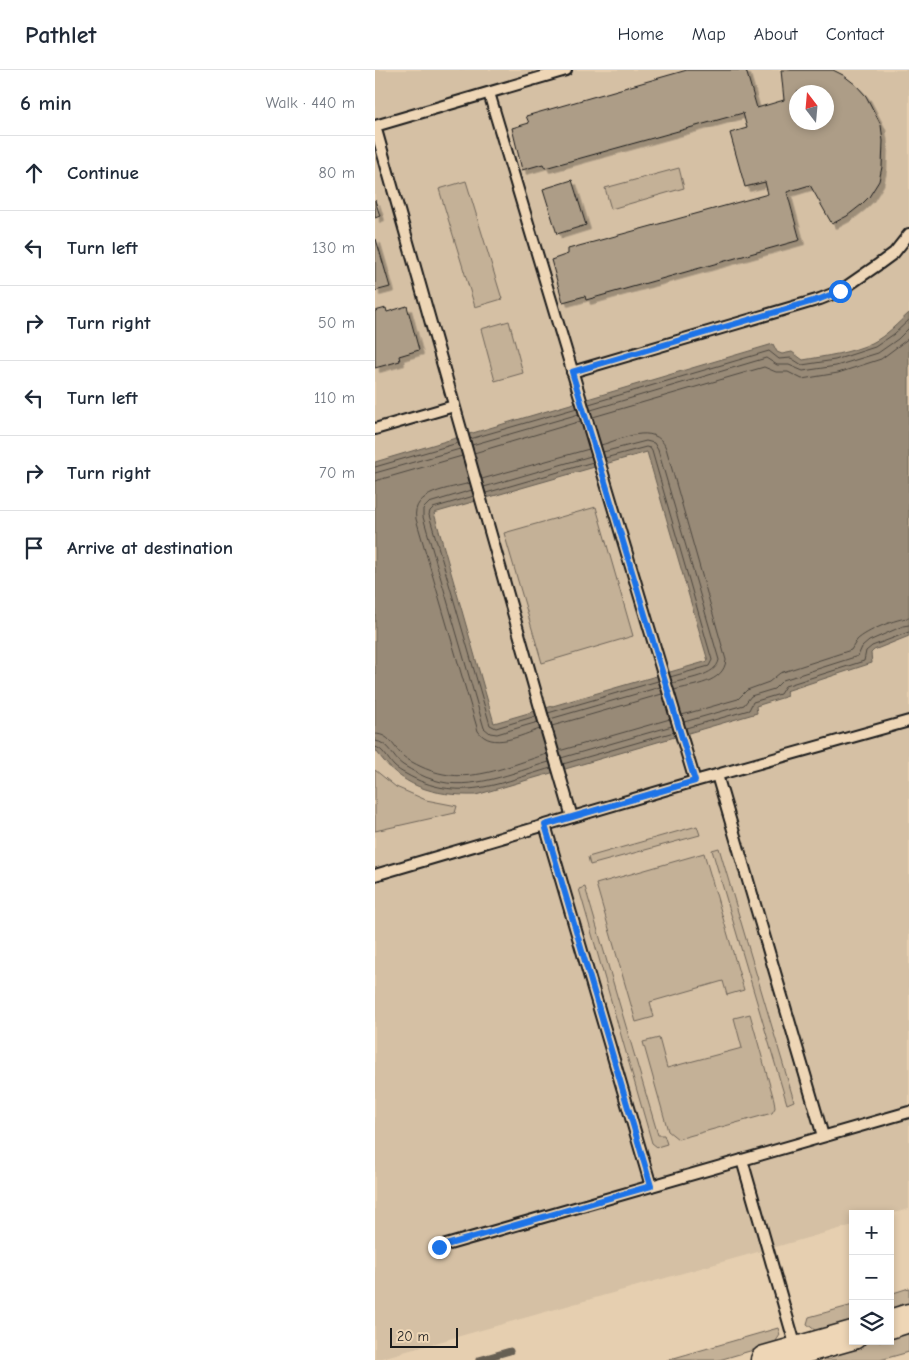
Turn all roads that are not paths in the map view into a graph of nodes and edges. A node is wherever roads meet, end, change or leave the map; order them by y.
1 (566, 70) edge
2 (489, 93) junction
3 (375, 126) edge
4 (909, 234) edge
5 (572, 372) junction
6 (454, 406) junction
7 (375, 429) edge
8 (909, 721) edge
9 (717, 775) junction
10 (695, 781) junction
11 (573, 817) junction
12 (545, 825) junction
13 (375, 874) edge
14 (909, 1112) edge
15 (823, 1136) junction
16 (742, 1160) junction
17 (651, 1186) junction
18 (439, 1247) dead end
19 (909, 1318) edge
20 (894, 1323) edge
21 (849, 1336) edge
22 (797, 1351) junction
23 (765, 1360) edge

1 - 2 lane
2 - 3 lane
2 - 5 lane
3 - 6 lane
4 - 5 lane
5 - 10 lane
6 - 7 lane
6 - 11 lane
8 - 9 lane
9 - 10 lane
9 - 15 lane
10 - 11 lane
11 - 12 lane
12 - 13 lane
12 - 17 lane
14 - 15 lane
15 - 16 lane
16 - 17 lane
16 - 22 lane
17 - 18 lane
19 - 20 main road
21 - 22 main road
22 - 23 main road

